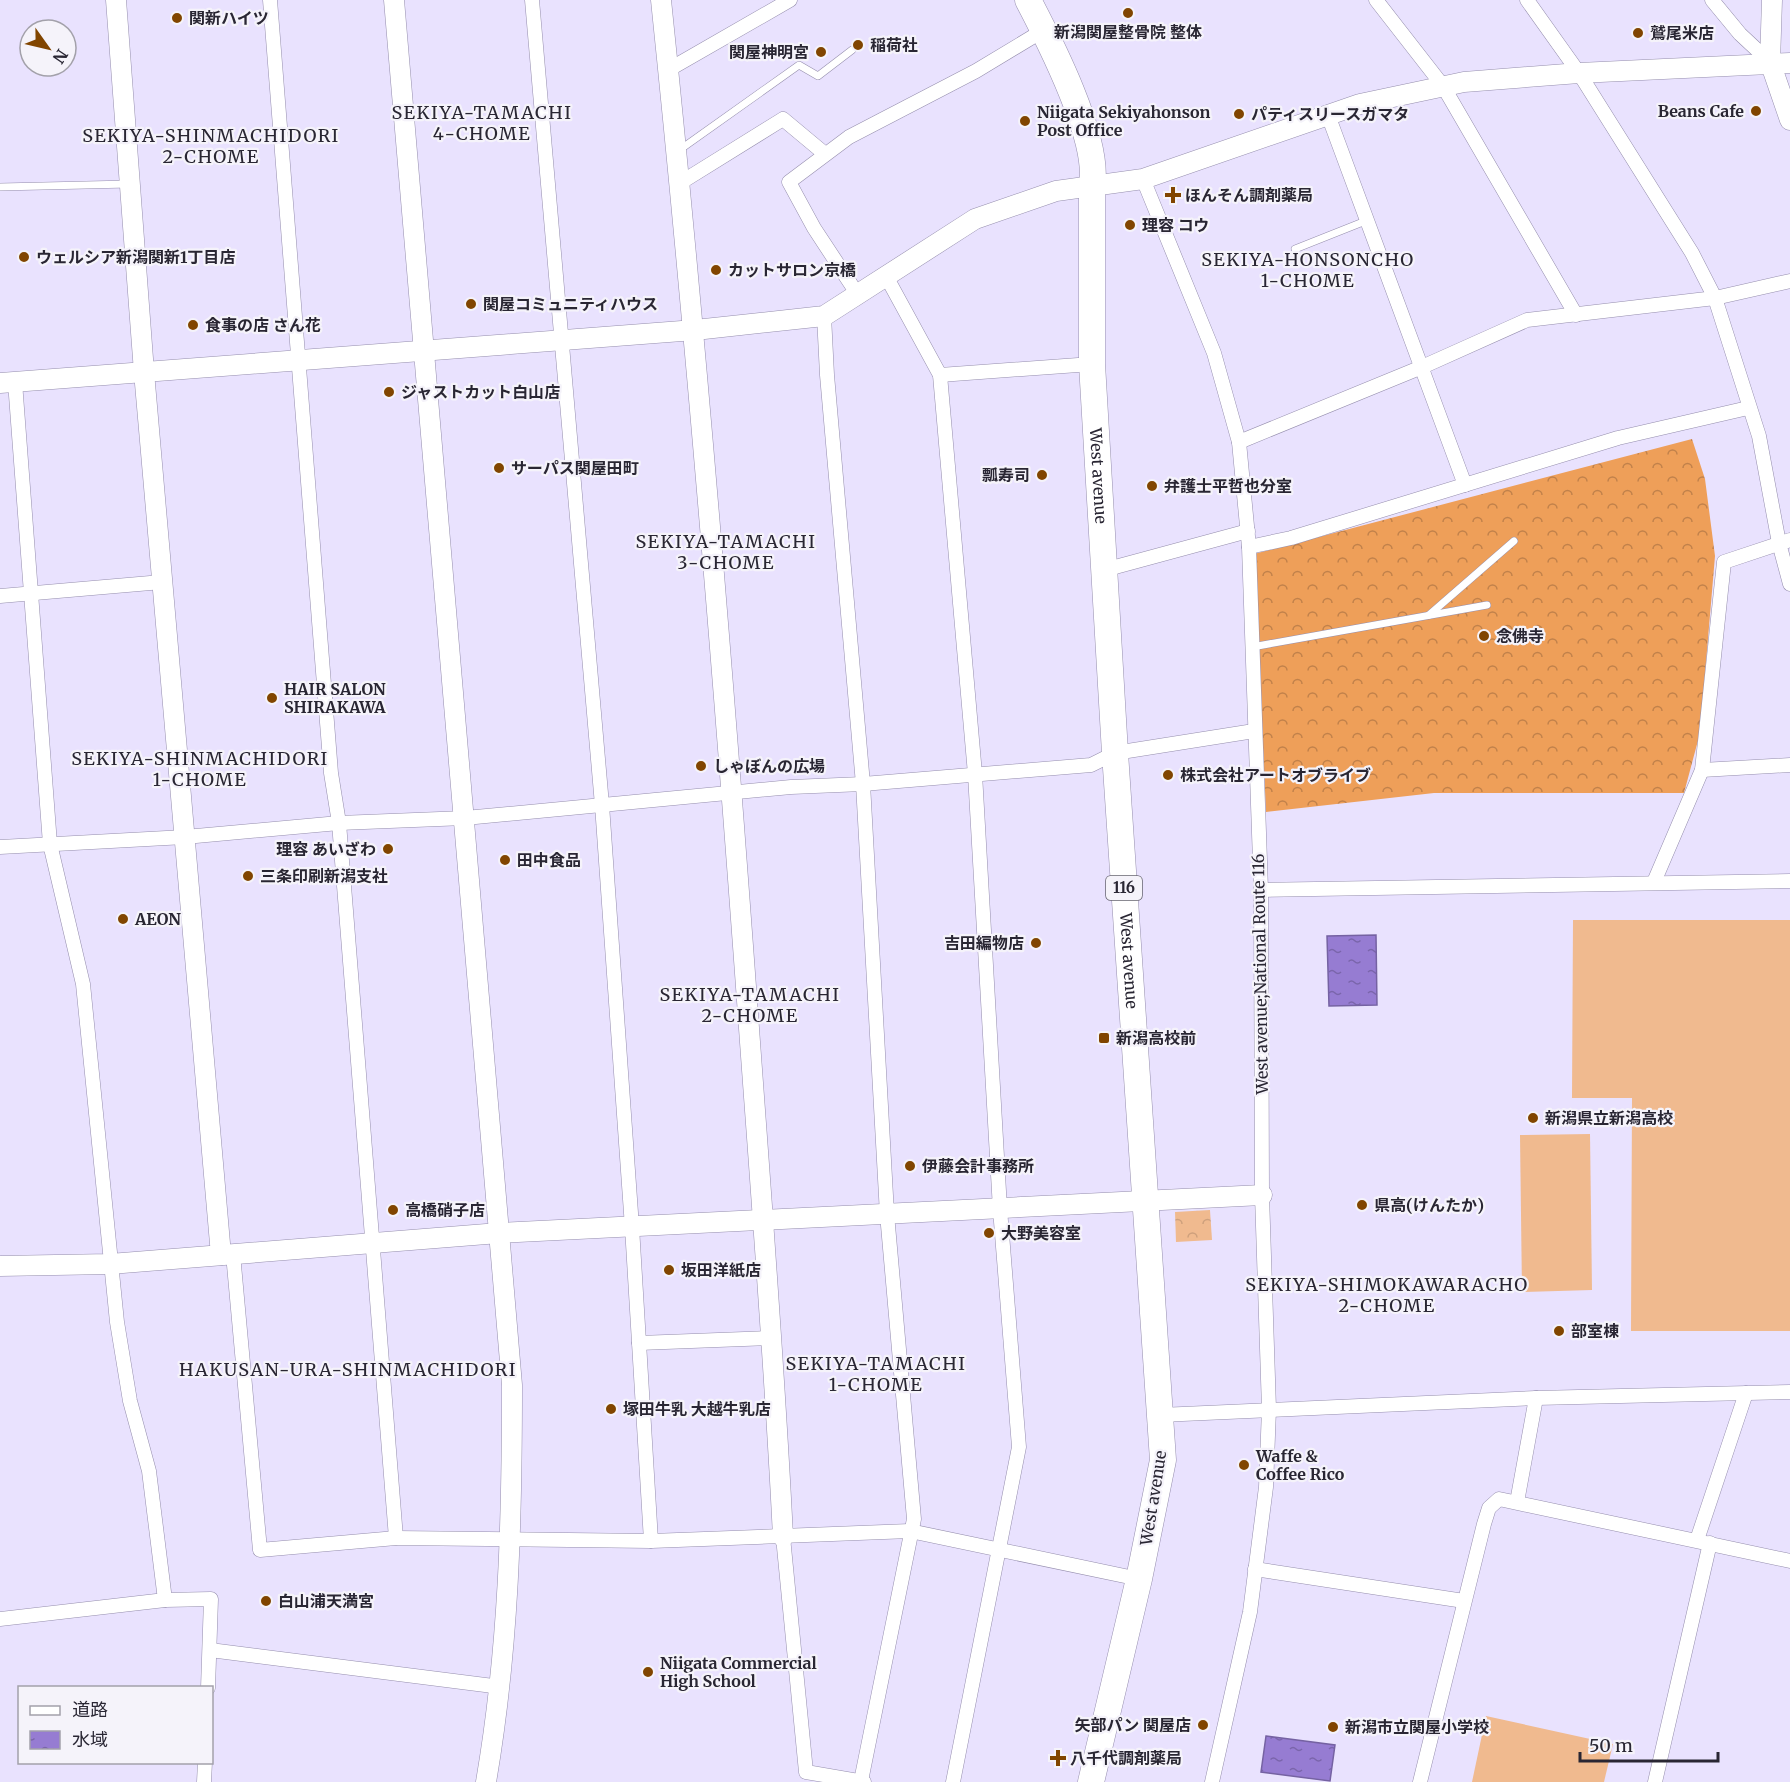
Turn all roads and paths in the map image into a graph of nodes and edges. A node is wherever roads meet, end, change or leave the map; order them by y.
1 (116, 0) edge
2 (270, 0) edge
3 (394, 0) edge
4 (532, 0) edge
5 (661, 0) edge
6 (790, 0) edge
7 (1028, 0) edge
8 (1376, 0) edge
9 (1712, 0) edge
10 (1772, 0) edge
11 (1533, 2) edge
12 (1044, 30) junction
13 (852, 50) dead end
14 (1770, 62) junction
15 (1790, 63) edge
16 (669, 70) junction
17 (1579, 73) junction
18 (1443, 86) junction
19 (1328, 115) junction
20 (1790, 120) edge
21 (677, 152) junction
22 (825, 154) junction
23 (1143, 179) junction
24 (680, 183) junction
25 (130, 184) junction
26 (1092, 185) junction
27 (0, 187) edge
28 (1368, 220) junction
29 (1295, 249) dead end
30 (886, 276) junction
31 (1790, 281) edge
32 (858, 295) junction
33 (1715, 298) junction
34 (1576, 315) junction
35 (824, 316) junction
36 (695, 330) junction
37 (562, 341) junction
38 (424, 351) junction
39 (300, 361) junction
40 (1092, 364) junction
41 (1422, 367) junction
42 (144, 372) junction
43 (940, 375) junction
44 (7, 382) edge
45 (1748, 408) junction
46 (1239, 442) junction
47 (1465, 485) junction
48 (1248, 531) junction
49 (1514, 541) dead end
50 (1784, 541) edge
51 (1249, 547) junction
52 (1104, 570) junction
53 (162, 582) junction
54 (1790, 584) edge
55 (30, 594) junction
56 (0, 596) edge
57 (1487, 605) dead end
58 (1427, 616) junction
59 (1252, 647) junction
60 (1254, 731) junction
61 (1115, 753) junction
62 (1790, 765) edge
63 (1702, 770) junction
64 (975, 774) junction
65 (863, 784) junction
66 (732, 792) junction
67 (602, 805) junction
68 (465, 818) junction
69 (339, 823) junction
70 (185, 837) junction
71 (50, 844) junction
72 (0, 847) edge
73 (1790, 881) edge
74 (1654, 882) junction
75 (1261, 890) junction
76 (1262, 1195) junction
77 (1145, 1202) junction
78 (1000, 1209) junction
79 (887, 1214) junction
80 (763, 1218) junction
81 (632, 1227) junction
82 (499, 1233) junction
83 (374, 1243) junction
84 (227, 1254) junction
85 (110, 1264) junction
86 (0, 1266) edge
87 (773, 1338) junction
88 (639, 1343) junction
89 (1790, 1392) edge
90 (1746, 1394) junction
91 (1536, 1398) junction
92 (1269, 1409) junction
93 (1160, 1415) junction
94 (1518, 1502) junction
95 (910, 1531) junction
96 (783, 1537) junction
97 (396, 1538) junction
98 (512, 1540) junction
99 (651, 1541) junction
100 (1704, 1542) junction
101 (998, 1548) junction
102 (1790, 1561) edge
103 (1256, 1569) junction
104 (1139, 1579) junction
105 (165, 1600) junction
106 (1464, 1601) junction
107 (0, 1619) edge
108 (210, 1650) junction
109 (208, 1686) edge
110 (501, 1687) junction
111 (205, 1764) edge
112 (204, 1782) edge
113 (486, 1782) edge
114 (863, 1782) edge
115 (954, 1782) edge
116 (1091, 1782) edge
117 (1212, 1782) edge
118 (1420, 1782) edge
119 (1655, 1782) edge

1 - 25 street
2 - 39 street
3 - 38 street
4 - 37 street
5 - 16 street
6 - 16 street
7 - 12 highway, West avenue / 116
8 - 18 street
9 - 14 street
10 - 14 street
11 - 17 street
12 - 22 street
12 - 26 highway, West avenue / 116
13 - 21 lane
14 - 15 street
14 - 17 street
14 - 20 street
16 - 21 street
17 - 18 street
17 - 33 street
18 - 19 street
18 - 34 street
19 - 23 street
19 - 28 street
21 - 24 street
22 - 24 street
22 - 32 street
23 - 26 street
23 - 46 street, West avenue;National Route 116
24 - 36 street
25 - 27 lane
25 - 42 street
26 - 30 street
26 - 40 highway, West avenue / 116
28 - 29 lane
28 - 41 street
30 - 32 street
30 - 43 street
31 - 33 street
32 - 35 street
33 - 34 street
33 - 45 street
34 - 41 street
35 - 36 street
35 - 65 street
36 - 37 street
36 - 66 street
37 - 38 street
37 - 67 street
38 - 39 street
38 - 68 street
39 - 42 street
39 - 69 street
40 - 43 street
40 - 52 highway, West avenue / 116
41 - 46 street
41 - 47 street
42 - 44 street
42 - 53 street
43 - 64 street
44 - 55 street
45 - 47 street
45 - 50 street
46 - 48 street, West avenue;National Route 116
47 - 51 street
48 - 51 street, West avenue;National Route 116
48 - 52 street
49 - 58 lane
50 - 54 street
50 - 63 street
51 - 59 street, West avenue;National Route 116
52 - 61 highway, West avenue / 116
53 - 55 street
53 - 70 street
55 - 56 street
55 - 71 street
57 - 58 lane
58 - 59 lane
59 - 60 street, West avenue;National Route 116
60 - 61 street
60 - 75 street, West avenue;National Route 116
61 - 64 street
61 - 77 highway, West avenue / 116
62 - 63 street
63 - 74 street
64 - 65 street
64 - 78 street
65 - 66 street
65 - 79 street
66 - 67 street
66 - 80 street
67 - 68 street
67 - 81 street
68 - 69 street
68 - 82 street
69 - 70 street
69 - 83 street
70 - 71 street
70 - 84 street
71 - 72 street
71 - 85 street
73 - 74 street
74 - 75 street
75 - 76 street, West avenue;National Route 116
76 - 77 street
76 - 92 street, West avenue;National Route 116
77 - 78 street
77 - 93 highway, West avenue / 116
78 - 79 street
78 - 101 street
79 - 80 street
79 - 95 street
80 - 81 street
80 - 87 street
81 - 82 street
81 - 88 street
82 - 83 street
82 - 98 street
83 - 84 street
83 - 97 street
84 - 85 street
84 - 97 street
85 - 86 street
85 - 105 street
87 - 88 street
87 - 96 street
88 - 99 street
89 - 90 street
90 - 91 street
90 - 100 street
91 - 92 street
91 - 94 street
92 - 93 street
92 - 103 street, West avenue;National Route 116
93 - 104 highway, West avenue / 116
94 - 100 street
94 - 106 street
95 - 96 street
95 - 101 street
95 - 114 street
96 - 99 street
96 - 114 street
97 - 98 street
98 - 99 street
98 - 110 street
100 - 102 street
100 - 119 street
101 - 104 street
101 - 115 street
103 - 106 street
103 - 117 street, West avenue;National Route 116
104 - 116 highway, West avenue / 116
105 - 107 street
105 - 108 street
106 - 118 street
108 - 109 street
108 - 110 street
110 - 113 street
111 - 112 street

